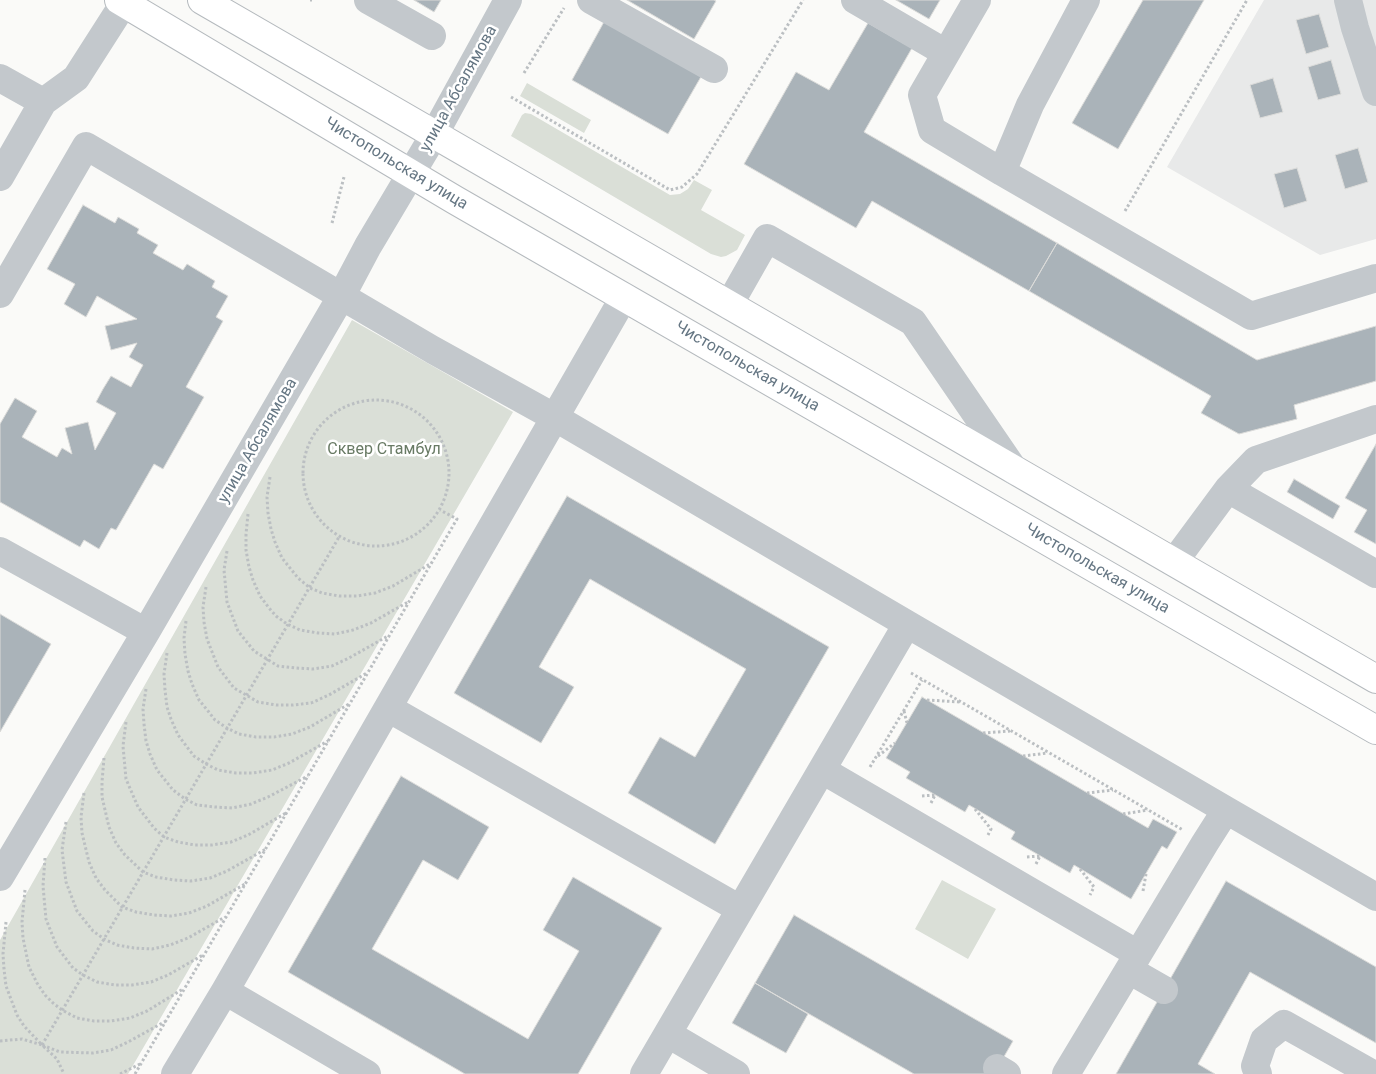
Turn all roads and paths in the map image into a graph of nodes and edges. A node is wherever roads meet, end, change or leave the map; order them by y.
1 (202, 0) edge
2 (368, 0) edge
3 (508, 0) edge
4 (569, 0) edge
5 (591, 0) edge
6 (803, 0) edge
7 (854, 0) edge
8 (977, 0) edge
9 (1086, 0) edge
10 (1247, 0) edge
11 (1348, 0) edge
12 (121, 1) edge
13 (1365, 33) edge
14 (432, 36) dead end
15 (946, 53) junction
16 (714, 69) dead end
17 (524, 73) dead end
18 (0, 78) edge
19 (1376, 92) edge
20 (511, 97) dead end
21 (43, 102) junction
22 (434, 135) junction
23 (1002, 172) junction
24 (411, 174) junction
25 (0, 177) edge
26 (344, 177) dead end
27 (332, 223) dead end
28 (1110, 235) junction
29 (1376, 278) edge
30 (0, 294) edge
31 (342, 296) junction
32 (624, 296) junction
33 (729, 305) junction
34 (554, 417) junction
35 (1376, 419) edge
36 (1015, 471) junction
37 (270, 474) dead end
38 (1228, 489) junction
39 (440, 510) junction
40 (249, 511) dead end
41 (339, 537) junction
42 (227, 550) dead end
43 (0, 551) edge
44 (1174, 562) junction
45 (431, 563) junction
46 (1376, 574) edge
47 (206, 584) dead end
48 (310, 588) junction
49 (410, 601) junction
50 (187, 620) dead end
51 (287, 624) junction
52 (907, 624) junction
53 (389, 636) junction
54 (157, 639) junction
55 (267, 660) junction
56 (887, 660) junction
57 (369, 672) junction
58 (1376, 679) edge
59 (147, 680) dead end
60 (922, 680) junction
61 (246, 696) junction
62 (927, 700) dead end
63 (960, 702) junction
64 (350, 704) junction
65 (388, 708) junction
66 (904, 711) junction
67 (126, 716) dead end
68 (907, 723) dead end
69 (227, 728) junction
70 (1376, 730) edge
71 (1010, 731) junction
72 (982, 733) dead end
73 (329, 741) junction
74 (895, 743) dead end
75 (105, 752) dead end
76 (1048, 753) junction
77 (1023, 756) dead end
78 (876, 758) junction
79 (206, 764) junction
80 (822, 770) junction
81 (309, 775) junction
82 (85, 787) dead end
83 (857, 790) junction
84 (1114, 790) junction
85 (1087, 793) dead end
86 (185, 799) junction
87 (976, 809) dead end
88 (1148, 810) junction
89 (1226, 810) junction
90 (287, 812) junction
91 (1123, 814) dead end
92 (66, 819) dead end
93 (991, 829) dead end
94 (164, 837) junction
95 (1205, 842) junction
96 (266, 849) junction
97 (45, 855) dead end
98 (1080, 869) dead end
99 (143, 872) junction
100 (0, 878) edge
101 (246, 884) junction
102 (1094, 887) dead end
103 (25, 890) dead end
104 (1376, 897) edge
105 (122, 907) junction
106 (740, 909) junction
107 (226, 916) junction
108 (6, 922) dead end
109 (104, 940) junction
110 (205, 953) junction
111 (1133, 962) junction
112 (83, 975) junction
113 (185, 988) junction
114 (1164, 990) dead end
115 (225, 991) junction
116 (62, 1010) junction
117 (166, 1020) junction
118 (668, 1034) junction
119 (0, 1041) edge
120 (42, 1045) junction
121 (141, 1064) junction
122 (64, 1074) edge
123 (120, 1074) edge
124 (135, 1074) edge
125 (175, 1074) edge
126 (367, 1074) edge
127 (644, 1074) edge
128 (736, 1074) edge
129 (1066, 1074) edge
130 (1258, 1074) edge
131 (1373, 1074) edge

1 - 22 main road
2 - 14 street
3 - 22 street, улица Абсалямова
4 - 17 path
5 - 16 street
6 - 20 path
7 - 15 street
8 - 15 street
9 - 23 street
10 - 28 path
11 - 13 street
12 - 21 street
12 - 24 main road, Чистопольская улица
13 - 19 street
15 - 23 street
18 - 21 street
21 - 25 street
22 - 24 street, улица Абсалямова
22 - 33 main road
23 - 28 street
24 - 31 street, улица Абсалямова
24 - 32 main road, Чистопольская улица
26 - 27 path
28 - 29 street
30 - 31 street
31 - 34 street
31 - 54 street, улица Абсалямова
32 - 34 street
32 - 70 main road, Чистопольская улица
33 - 36 main road
33 - 36 street
34 - 52 street
34 - 65 street
35 - 38 street
36 - 44 main road
37 - 48 path
38 - 44 street
38 - 46 street
39 - 41 path
39 - 41 path
39 - 45 path
40 - 51 path
41 - 48 path
42 - 55 path
43 - 54 street
44 - 58 main road
45 - 48 path
45 - 49 path
47 - 61 path
48 - 51 path
49 - 51 path
49 - 53 path
50 - 69 path
51 - 55 path
52 - 56 street
52 - 89 street
53 - 55 path
53 - 57 path
54 - 79 path
54 - 100 street, улица Абсалямова
55 - 61 path
56 - 60 path
56 - 80 street
57 - 61 path
57 - 64 path
59 - 86 path
60 - 63 path
60 - 66 path
61 - 69 path
62 - 63 path
63 - 71 path
64 - 69 path
64 - 73 path
65 - 106 street
65 - 115 street
66 - 68 path
66 - 78 path
67 - 94 path
69 - 79 path
71 - 72 path
71 - 76 path
73 - 79 path
73 - 81 path
74 - 78 path
75 - 99 path
76 - 77 path
76 - 84 path
78 - 83 path
79 - 86 path
80 - 83 street
80 - 106 street
81 - 86 path
81 - 90 path
82 - 105 path
83 - 111 street
84 - 85 path
84 - 88 path
86 - 94 path
87 - 93 path
88 - 91 path
88 - 95 path
89 - 95 street
89 - 104 street
90 - 94 path
90 - 96 path
92 - 109 path
94 - 99 path
95 - 111 street
96 - 99 path
96 - 101 path
97 - 112 path
98 - 102 path
99 - 105 path
101 - 105 path
101 - 107 path
103 - 116 path
105 - 109 path
106 - 118 street
107 - 109 path
107 - 110 path
108 - 120 path
109 - 112 path
110 - 112 path
110 - 113 path
111 - 114 street
111 - 129 street
112 - 116 path
113 - 116 path
113 - 117 path
115 - 125 street
115 - 126 street
116 - 120 path
117 - 120 path
117 - 121 path
118 - 127 street
118 - 128 street
119 - 120 path
120 - 122 path
121 - 123 path
121 - 124 path
130 - 131 street

